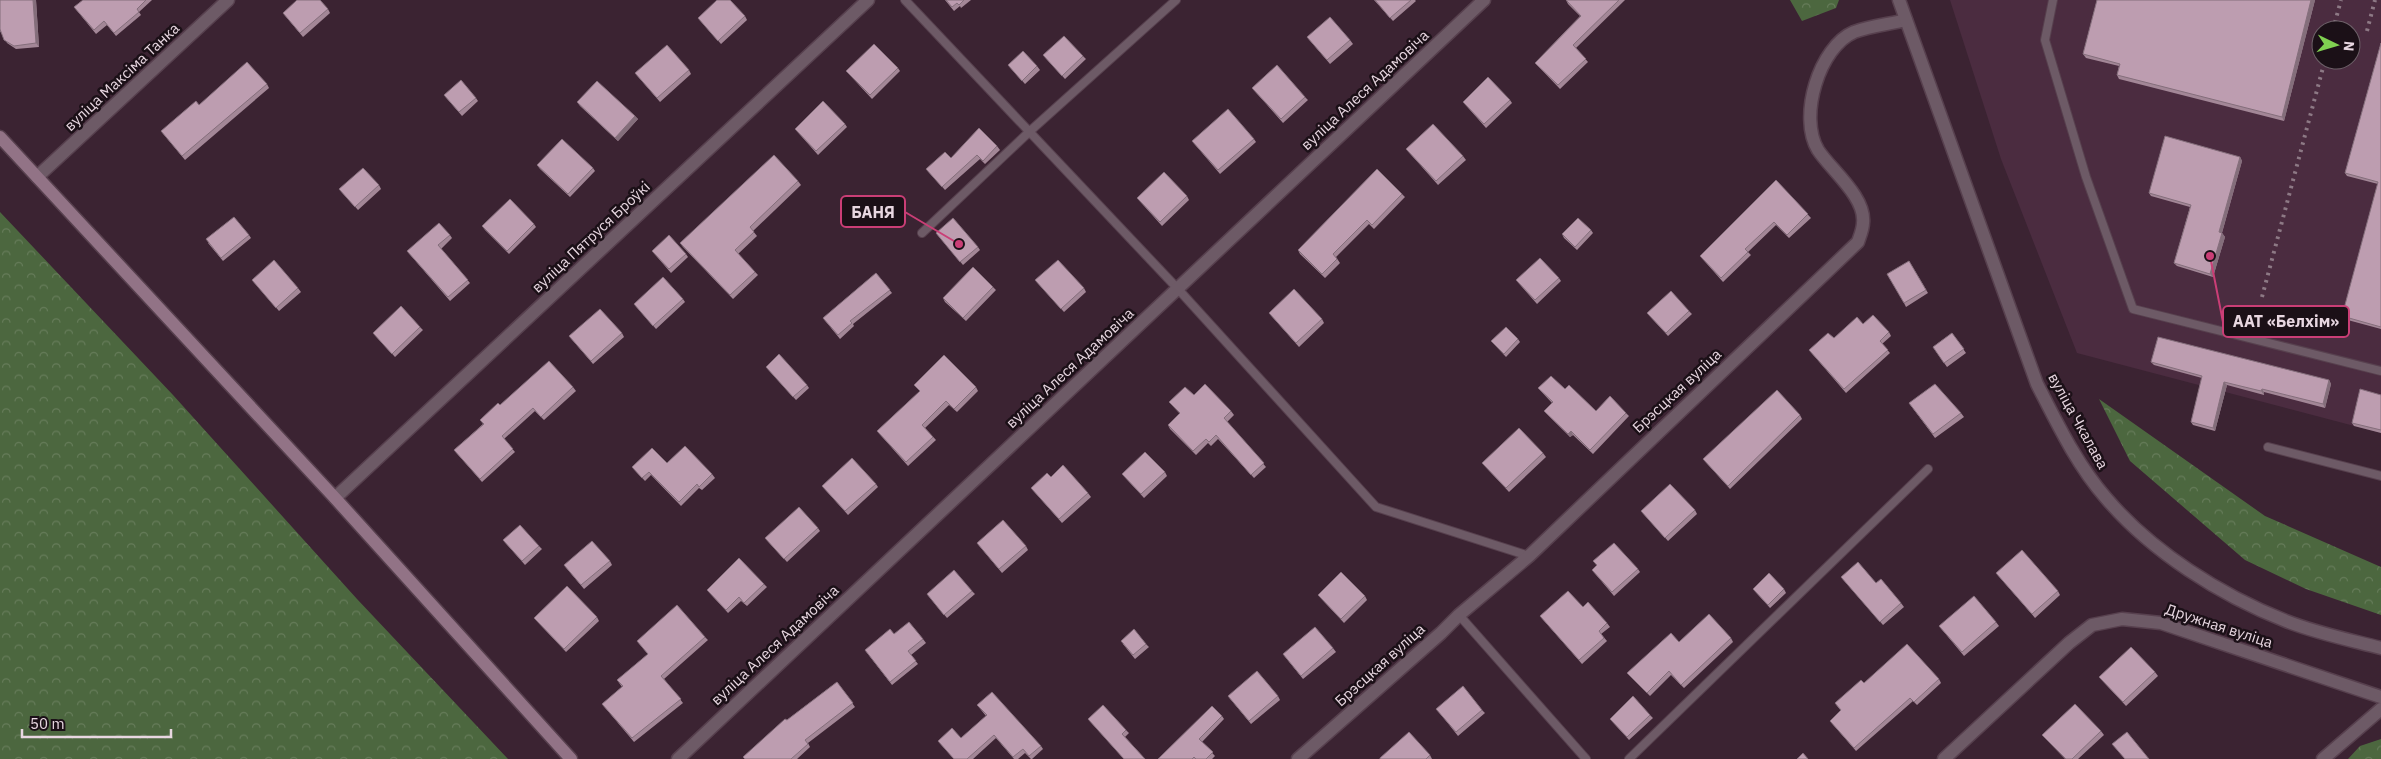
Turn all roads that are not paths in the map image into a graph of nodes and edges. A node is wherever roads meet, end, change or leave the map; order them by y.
1 (228, 0) edge
2 (868, 0) edge
3 (904, 0) edge
4 (1176, 0) edge
5 (1484, 0) edge
6 (1899, 0) edge
7 (2053, 0) edge
8 (1906, 20) junction
9 (1029, 132) junction
10 (0, 137) edge
11 (37, 177) junction
12 (922, 233) dead end
13 (1178, 289) junction
14 (2381, 371) edge
15 (2268, 447) dead end
16 (1928, 469) dead end
17 (2381, 476) edge
18 (335, 498) junction
19 (1528, 556) junction
20 (1459, 615) junction
21 (2381, 648) edge
22 (2381, 697) edge
23 (2381, 709) edge
24 (571, 759) edge
25 (678, 759) edge
26 (1298, 759) edge
27 (1586, 759) edge
28 (1629, 759) edge
29 (1944, 759) edge
30 (2323, 759) edge

1 - 11 street, вуліца Максіма Танка
2 - 18 street, вуліца Пятруся Броўкі
3 - 9 lane
4 - 9 lane
5 - 13 street, вуліца Алеся Адамовіча
6 - 8 street, вуліца Чкалава
7 - 14 lane
8 - 19 street, Брэсцкая вуліца
8 - 21 street, вуліца Чкалава
9 - 12 lane
9 - 13 lane
10 - 11 main road
11 - 18 main road
13 - 19 lane
13 - 25 street, вуліца Алеся Адамовіча
15 - 17 lane
16 - 28 lane
18 - 24 main road
19 - 20 street, Брэсцкая вуліца
20 - 26 street, Брэсцкая вуліца
20 - 27 lane
22 - 29 street, Дружная вуліца
23 - 30 street

